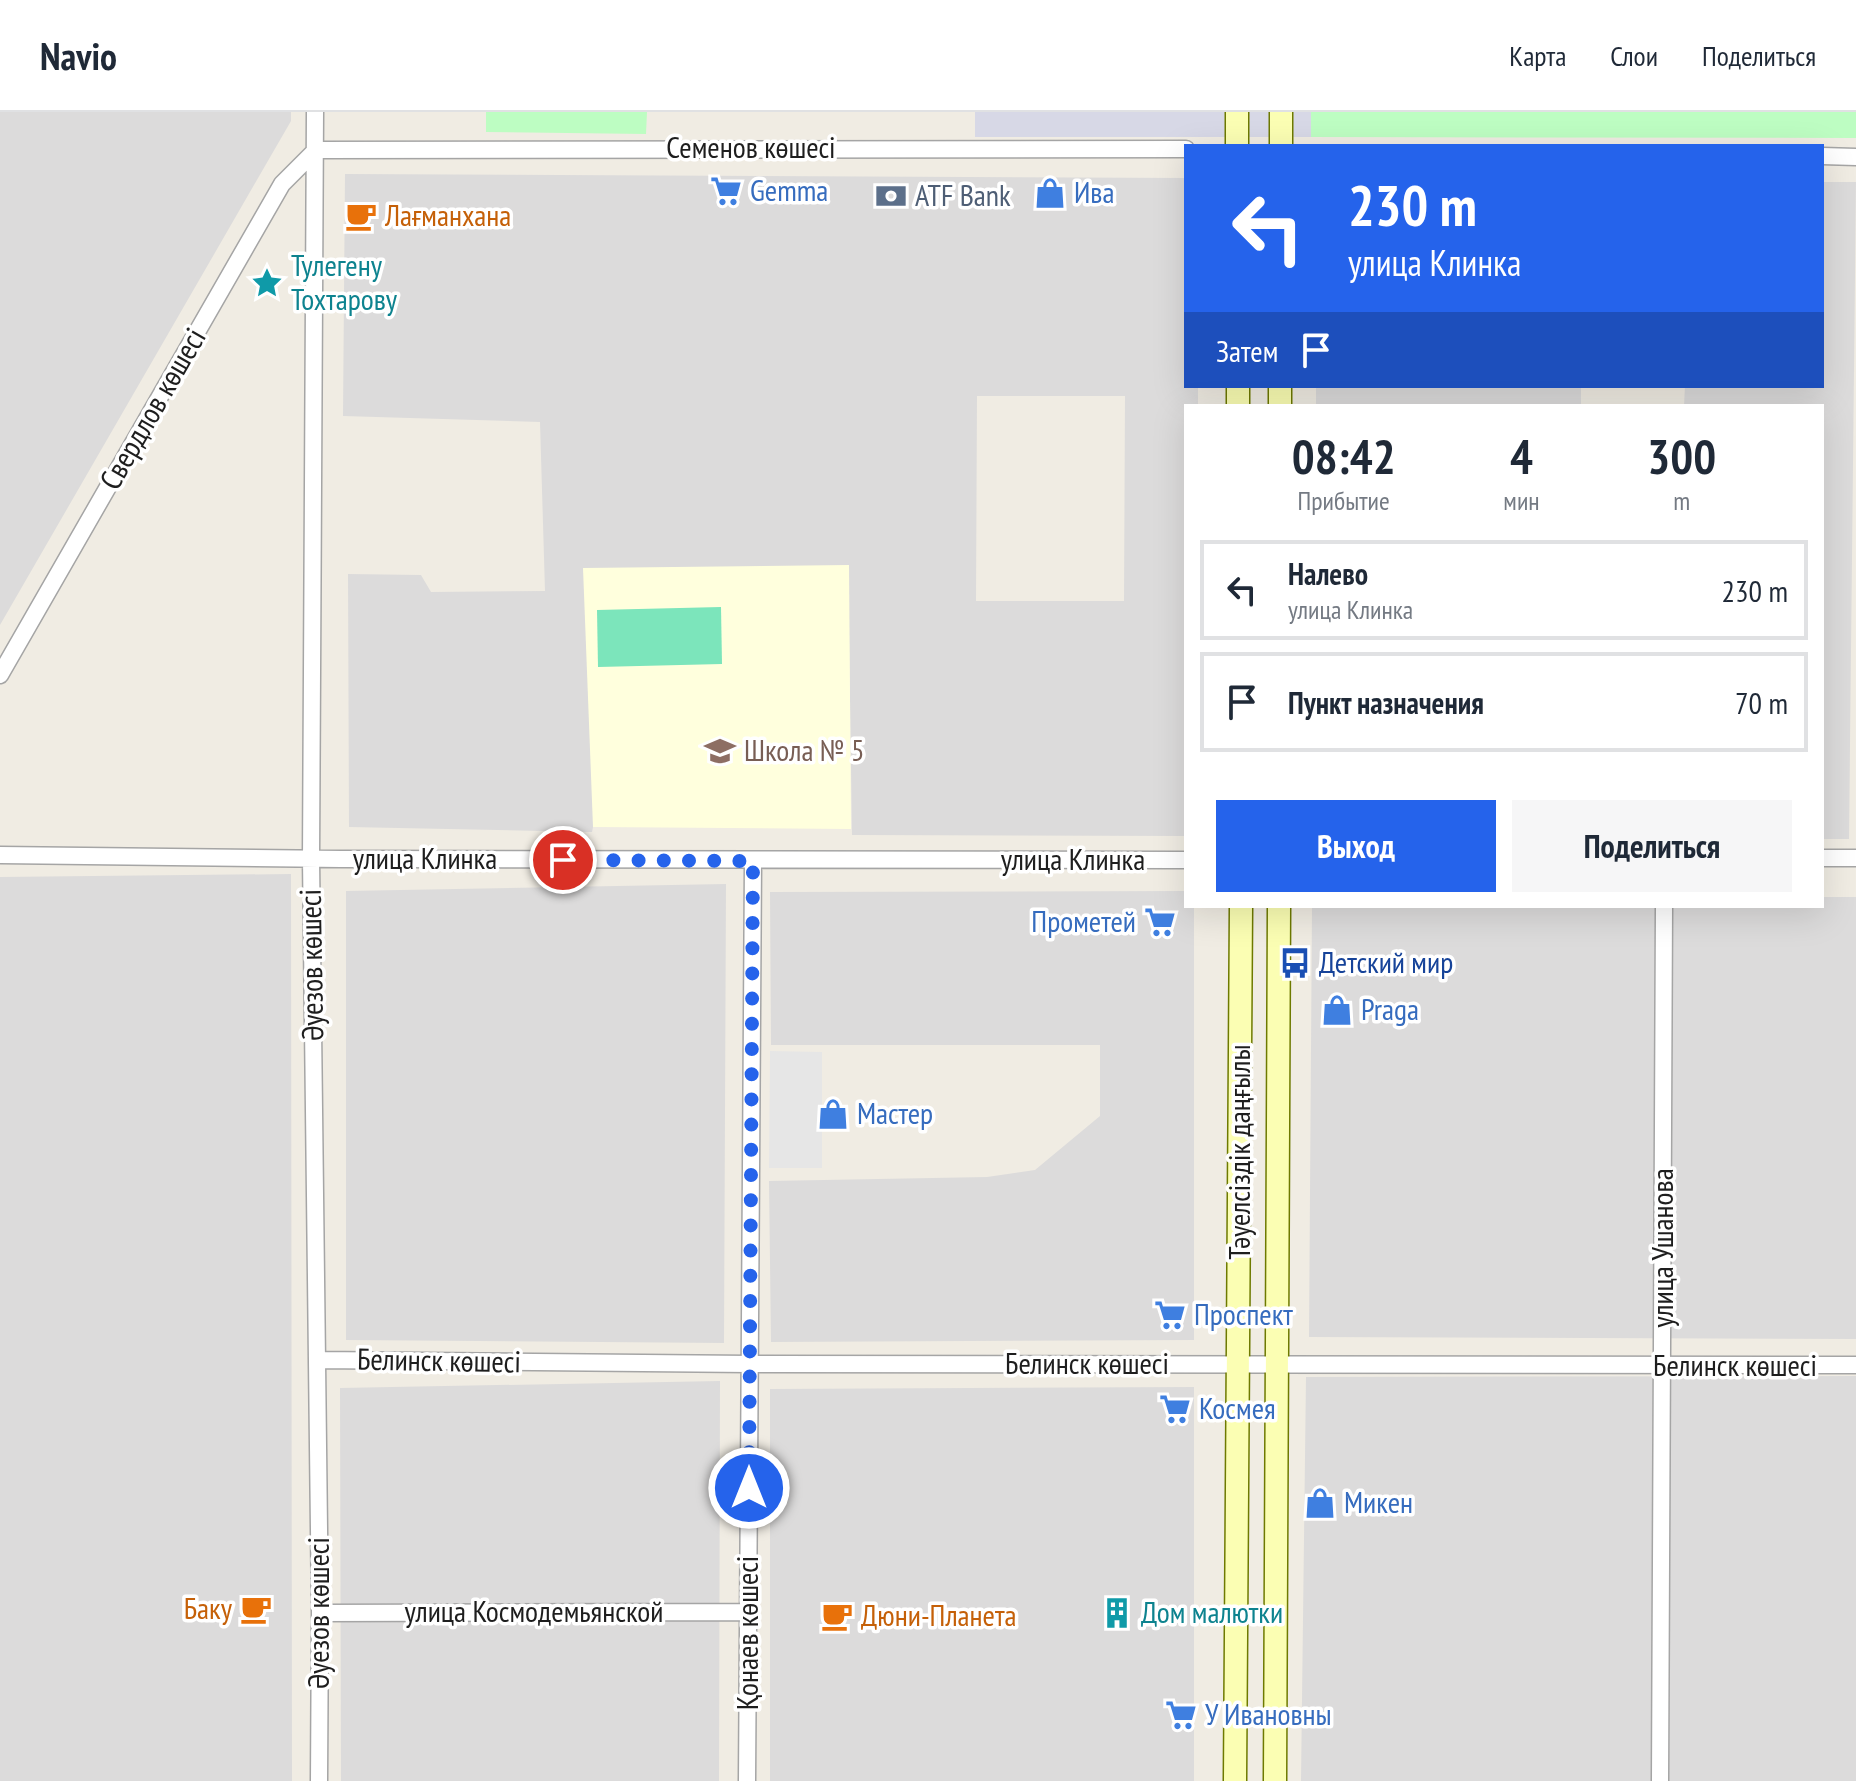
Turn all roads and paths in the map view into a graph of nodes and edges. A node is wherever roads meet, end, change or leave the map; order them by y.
1 (315, 112) edge
2 (1237, 112) edge
3 (1281, 112) edge
4 (1237, 144) edge
5 (1281, 144) edge
6 (1184, 149) edge
7 (316, 150) junction
8 (1824, 156) edge
9 (1856, 157) edge
10 (0, 675) edge
11 (0, 855) edge
12 (1824, 858) edge
13 (1856, 858) edge
14 (311, 859) junction
15 (1184, 860) edge
16 (753, 861) junction
17 (1241, 908) edge
18 (1279, 908) edge
19 (1664, 908) edge
20 (317, 1360) junction
21 (750, 1364) junction
22 (1239, 1364) junction
23 (1277, 1365) junction
24 (1856, 1365) edge
25 (1663, 1366) junction
26 (748, 1612) junction
27 (320, 1613) junction
28 (319, 1781) edge
29 (747, 1781) edge
30 (1235, 1781) edge
31 (1275, 1781) edge
32 (1660, 1781) edge

1 - 7 street, Әуезов көшесі
2 - 4 street
3 - 5 street
6 - 7 street, Семенов көшесі
7 - 10 street, Свердлов көшесі
7 - 14 street, Әуезов көшесі
8 - 9 street
11 - 14 street, улица Клинка
12 - 13 street
14 - 16 street, улица Клинка
14 - 20 street, Әуезов көшесі
15 - 16 street, улица Клинка
16 - 21 street, Қонаев көшесі
17 - 22 street, Тәуелсіздік даңғылы
18 - 23 street, Тәуелсіздік даңғылы
19 - 25 street, улица Ушанова
20 - 21 street, Белинск көшесі
20 - 27 street, Әуезов көшесі
21 - 22 street, Белинск көшесі
21 - 26 street, Қонаев көшесі
22 - 23 street, Белинск көшесі
22 - 30 street, Тәуелсіздік даңғылы
23 - 25 street, Белинск көшесі
23 - 31 street, Тәуелсіздік даңғылы
24 - 25 street, Белинск көшесі
25 - 32 street, улица Ушанова
26 - 27 street, улица Космодемьянской
26 - 29 street, Қонаев көшесі
27 - 28 street, Әуезов көшесі

